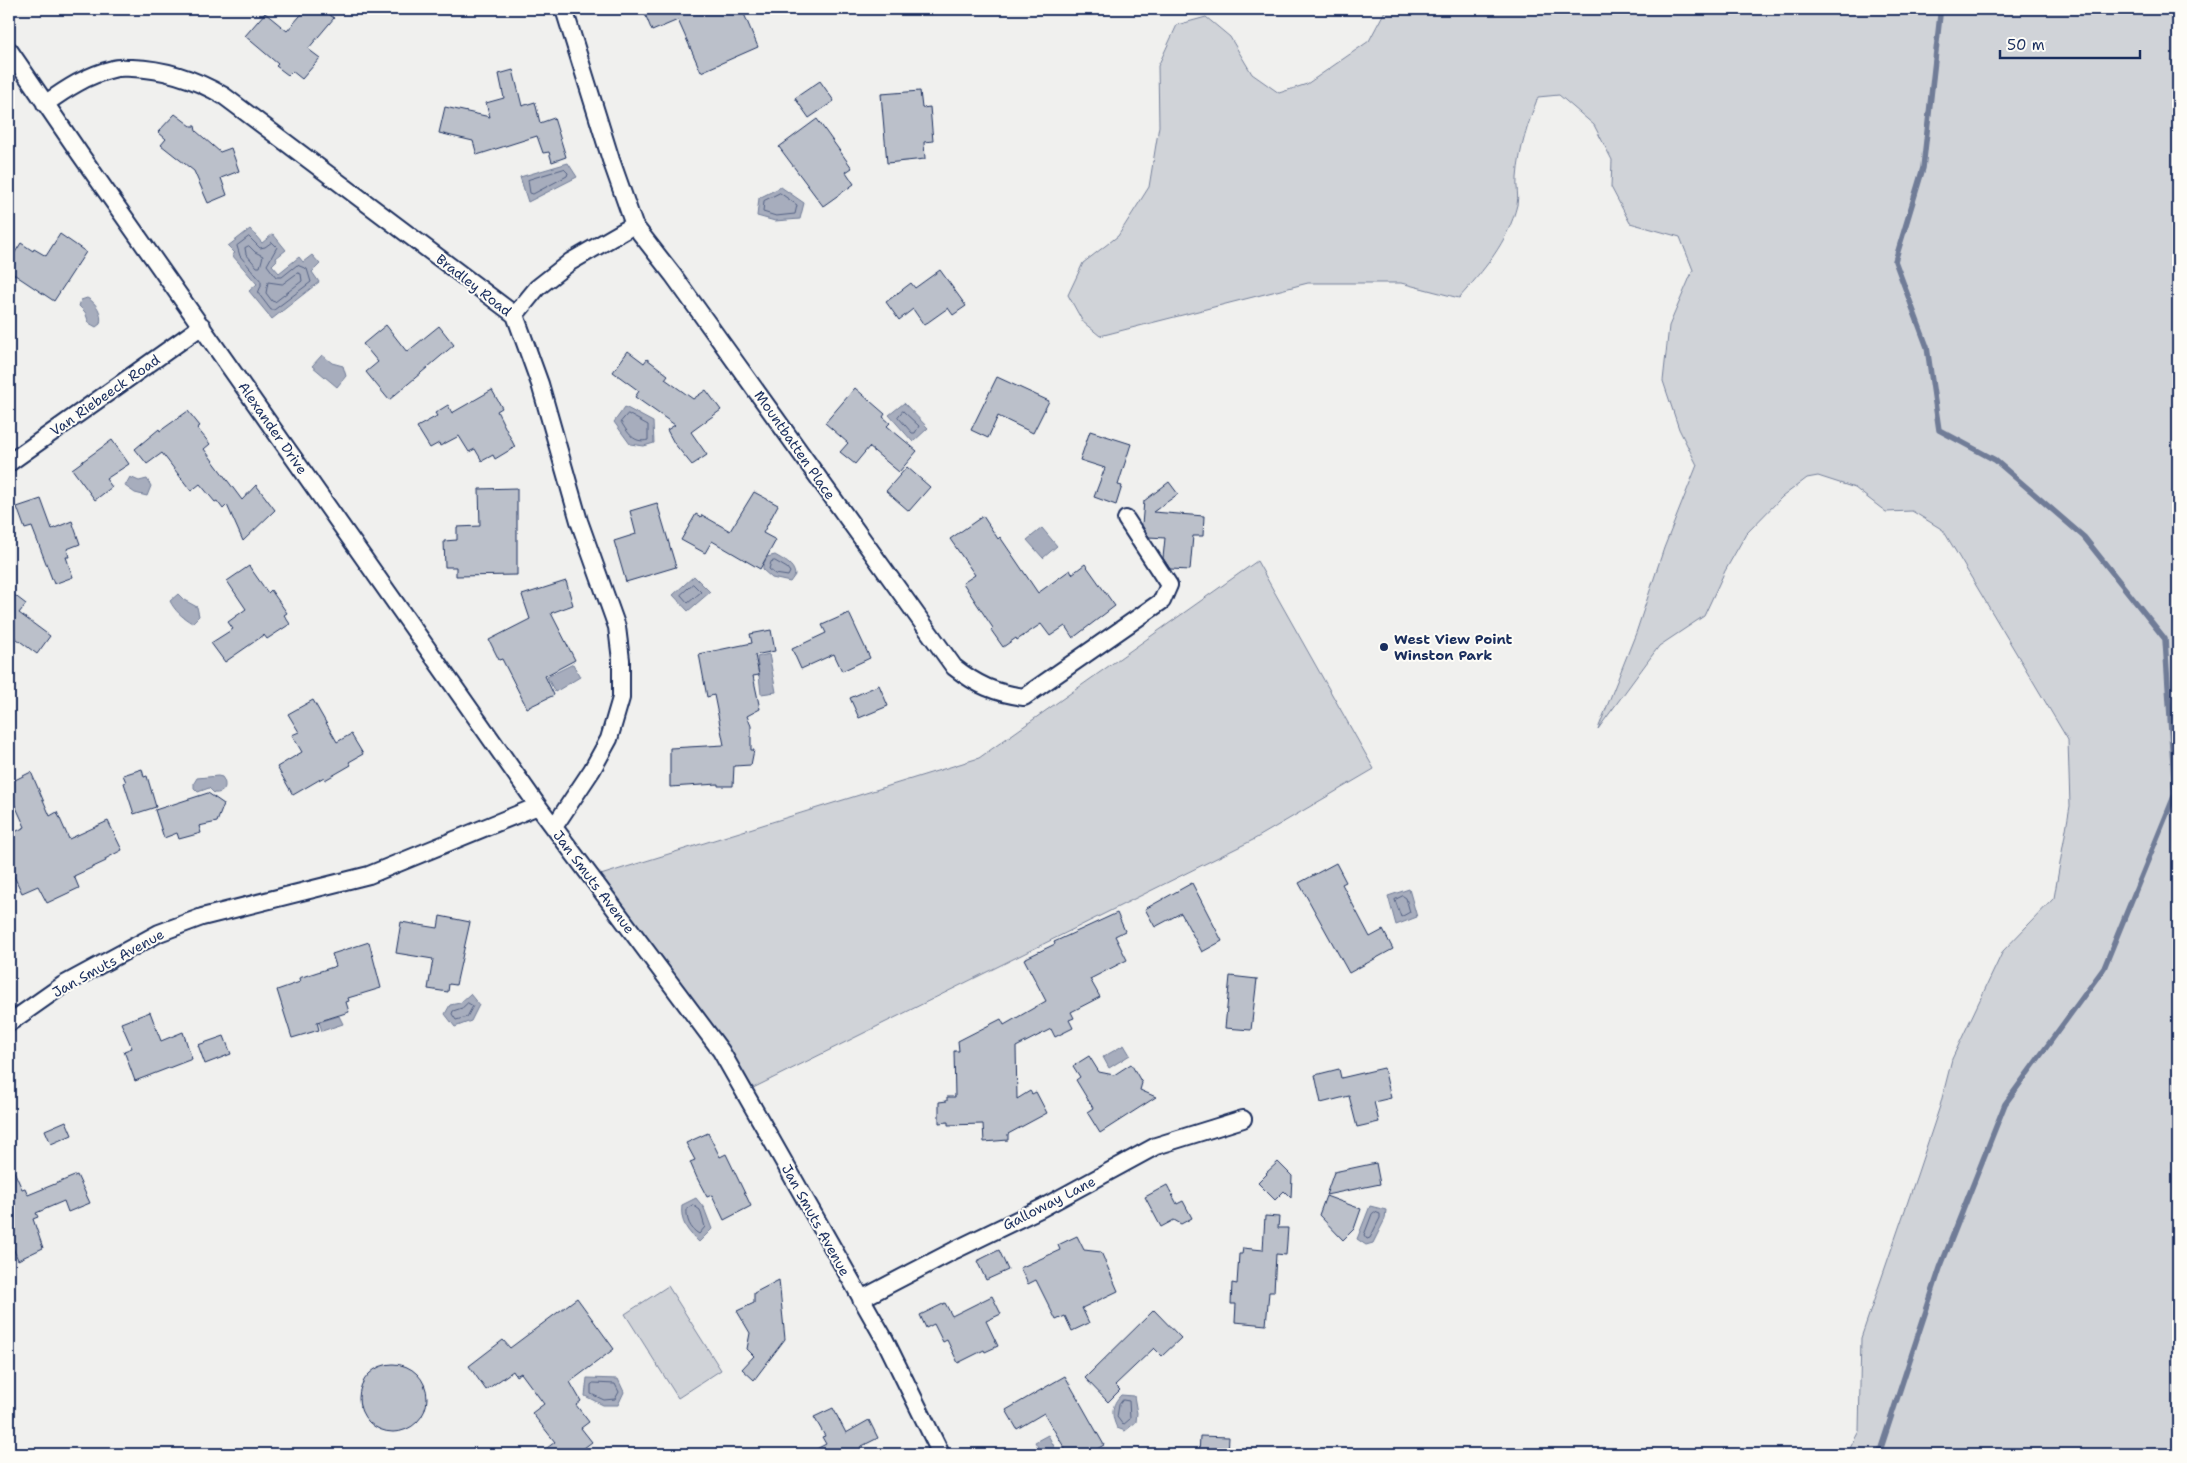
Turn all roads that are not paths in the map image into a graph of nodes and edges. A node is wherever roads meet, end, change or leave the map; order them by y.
1 (564, 9) edge
2 (9, 50) edge
3 (45, 104) junction
4 (634, 225) junction
5 (514, 315) junction
6 (202, 326) junction
7 (9, 463) edge
8 (1126, 519) dead end
9 (538, 806) junction
10 (554, 827) junction
11 (9, 1023) edge
12 (1242, 1119) dead end
13 (861, 1299) junction
14 (941, 1454) edge

1 - 4 street, Mountbatten Place
2 - 3 street, Alexander Drive
3 - 5 street, Bradley Road
3 - 6 street, Alexander Drive
4 - 5 street
4 - 8 street, Mountbatten Place
5 - 10 street, Bradley Road
6 - 7 street, Van Riebeeck Road
6 - 9 street, Alexander Drive
9 - 10 street, Jan Smuts Avenue
9 - 11 street, Jan Smuts Avenue
10 - 13 street, Jan Smuts Avenue
12 - 13 street, Galloway Lane
13 - 14 street, Jan Smuts Avenue

